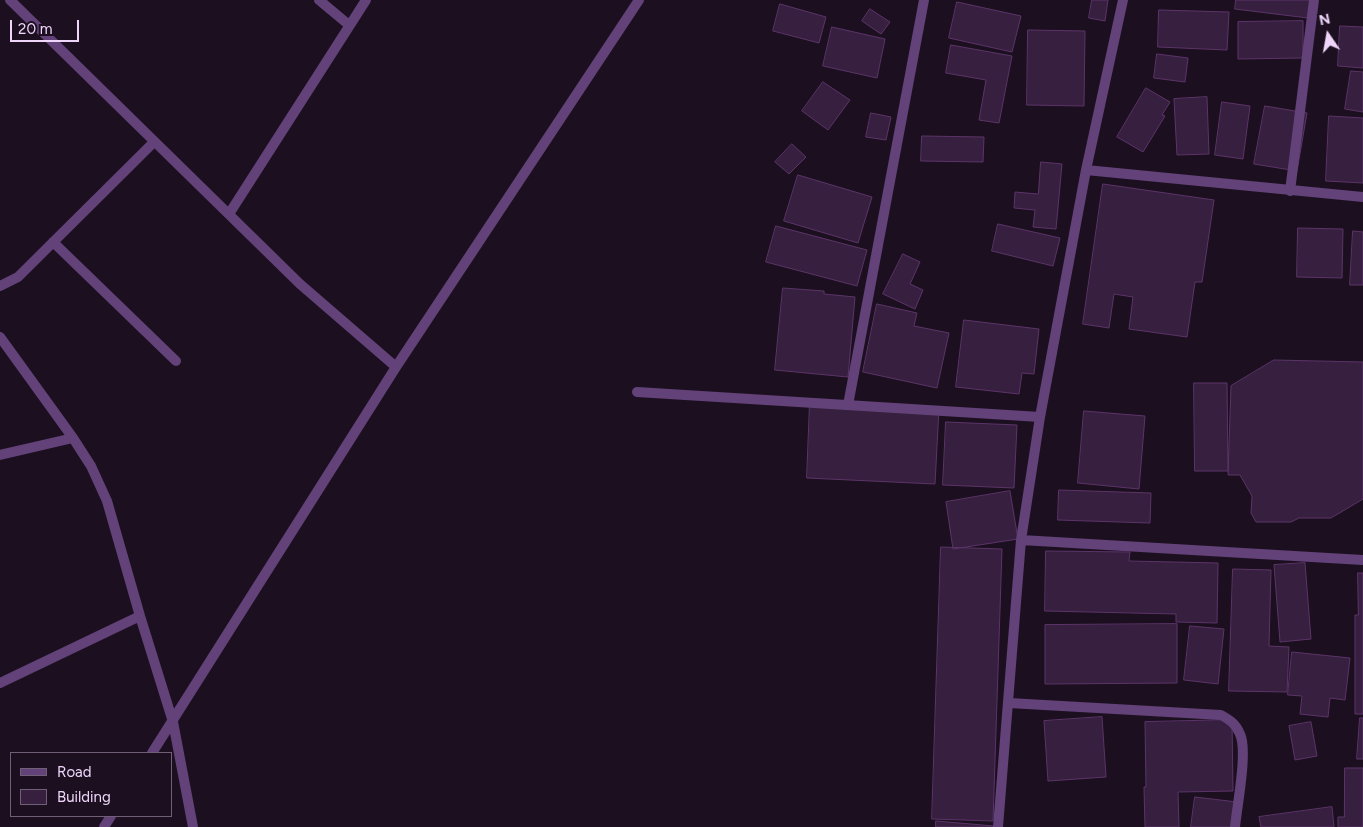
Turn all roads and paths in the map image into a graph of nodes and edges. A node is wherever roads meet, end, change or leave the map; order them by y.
1 (10, 0) edge
2 (319, 0) edge
3 (366, 0) edge
4 (639, 0) edge
5 (924, 0) edge
6 (1123, 0) edge
7 (1314, 0) edge
8 (349, 25) junction
9 (154, 142) junction
10 (1086, 170) junction
11 (1290, 191) junction
12 (1363, 197) edge
13 (229, 214) junction
14 (52, 242) junction
15 (0, 286) edge
16 (0, 337) edge
17 (176, 361) dead end
18 (396, 367) junction
19 (637, 392) dead end
20 (848, 405) junction
21 (1040, 417) junction
22 (72, 438) junction
23 (0, 456) edge
24 (1022, 540) junction
25 (1363, 560) edge
26 (140, 616) junction
27 (0, 683) edge
28 (1009, 703) junction
29 (173, 722) junction
30 (153, 752) edge
31 (192, 827) edge
32 (998, 827) edge
33 (1235, 827) edge

1 - 9 street
2 - 8 street
3 - 8 street
4 - 18 street
5 - 20 street
6 - 10 street
7 - 11 street
8 - 13 street
9 - 13 street
9 - 14 street
10 - 11 street
10 - 21 street
11 - 12 street
13 - 18 street
14 - 15 street
14 - 17 street
16 - 22 street
18 - 29 street
19 - 20 street
20 - 21 street
21 - 24 street
22 - 23 street
22 - 26 street
24 - 25 street
24 - 28 street
26 - 27 street
26 - 29 street
28 - 32 street
28 - 33 street
29 - 30 street
29 - 31 street

